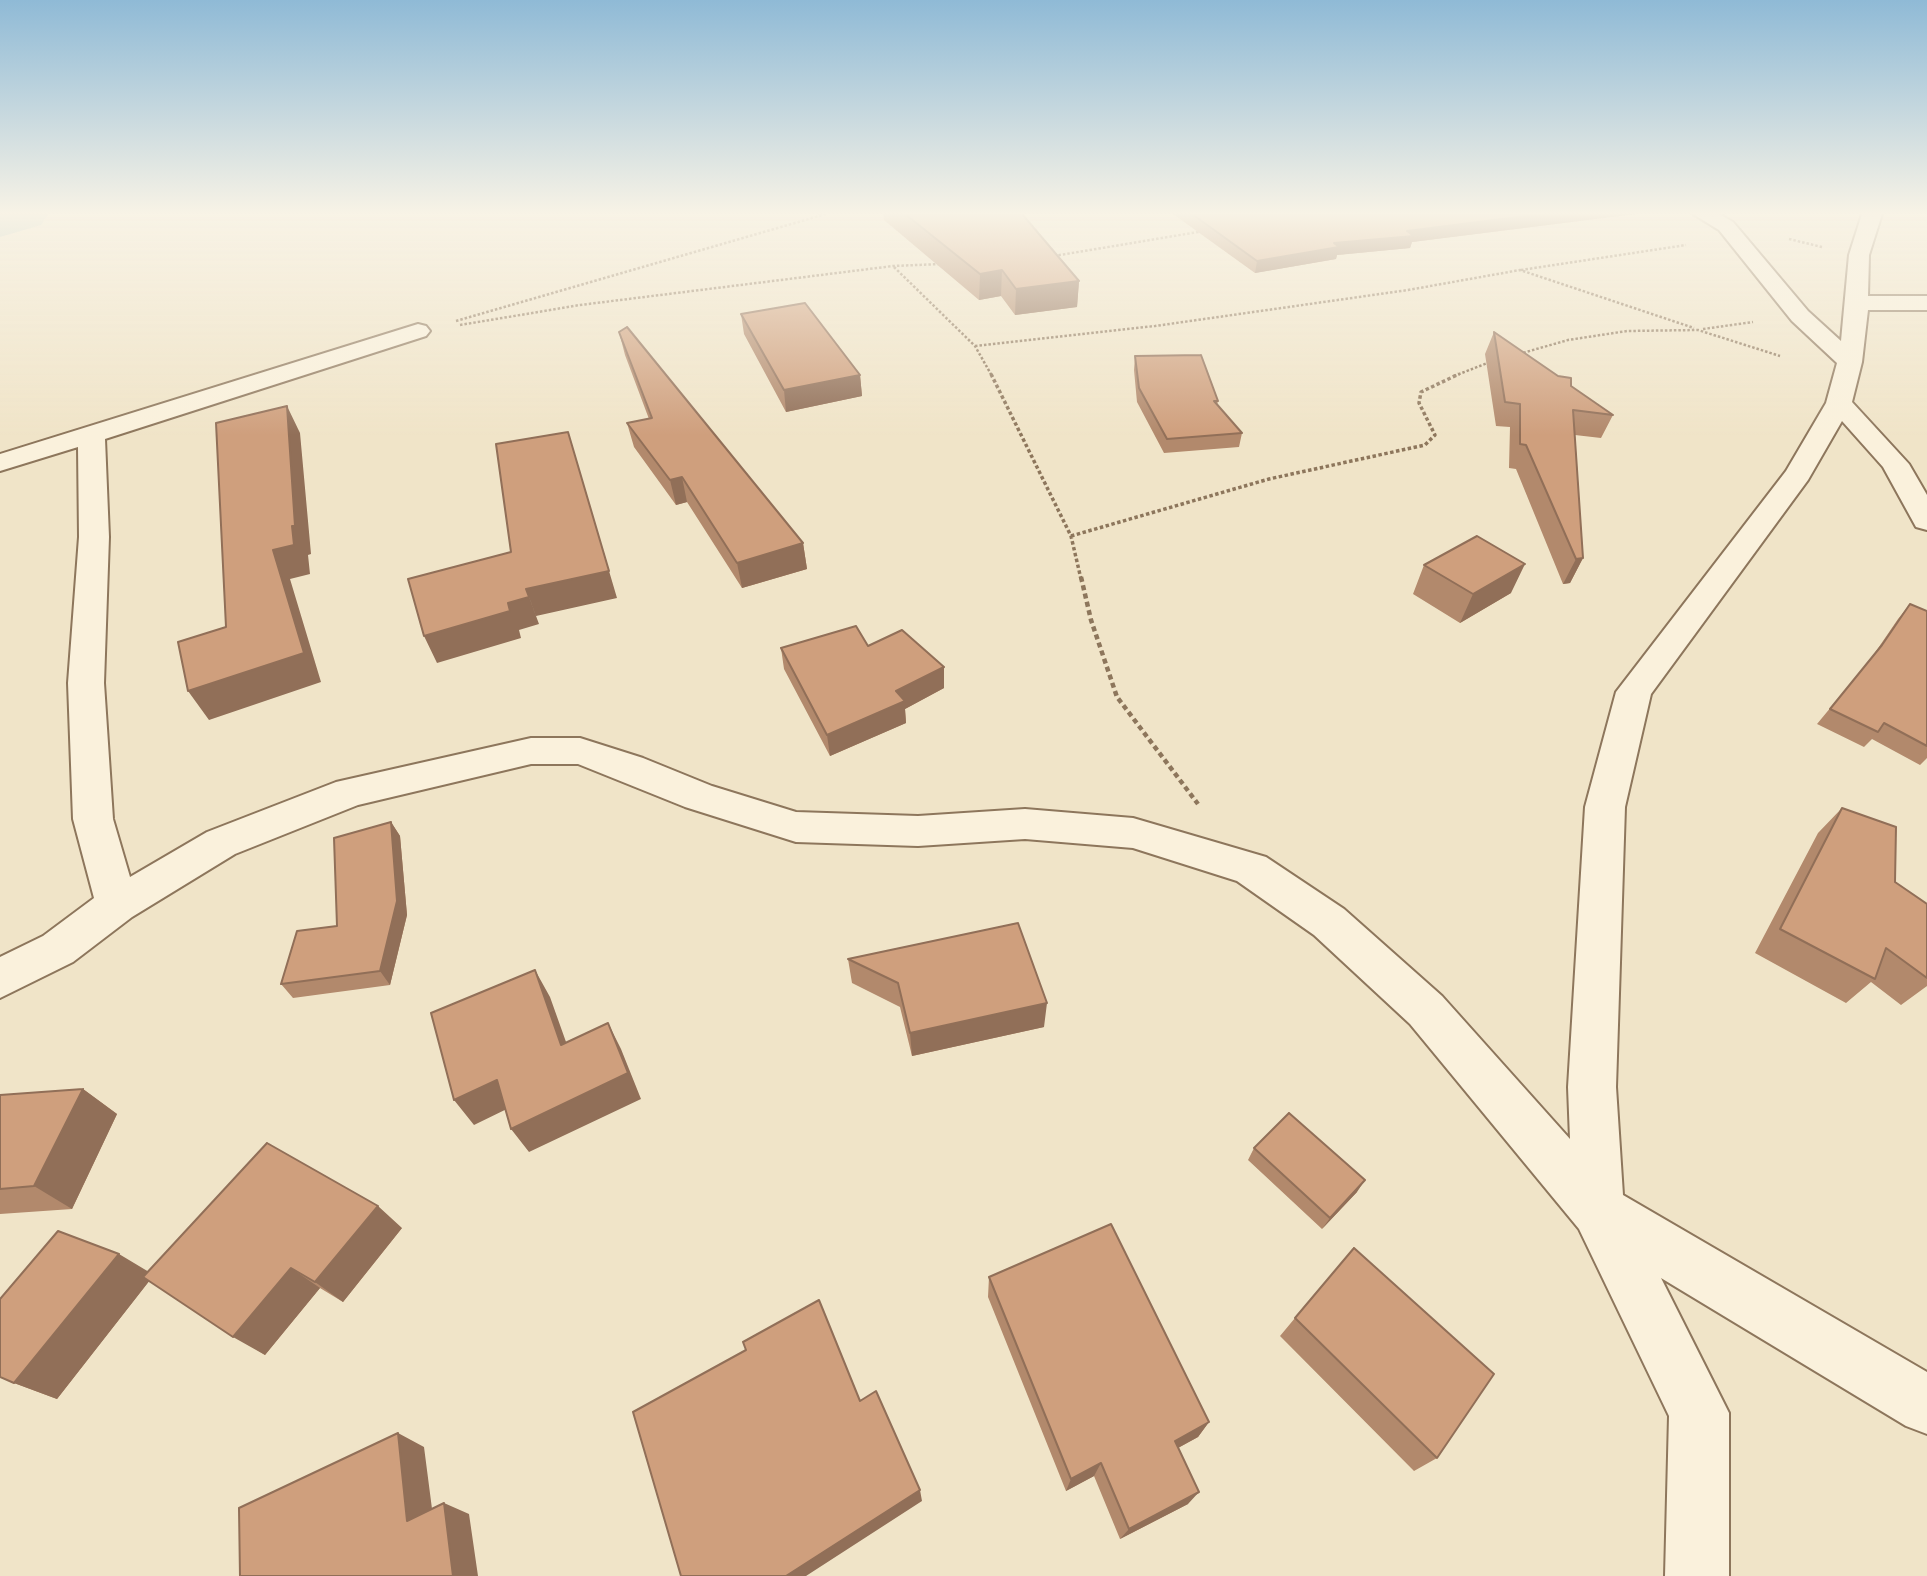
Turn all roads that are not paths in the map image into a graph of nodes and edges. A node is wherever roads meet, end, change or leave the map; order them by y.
1 (1777, 288) edge
2 (1858, 288) edge
3 (1857, 303) junction
4 (1927, 303) edge
5 (418, 331) road end
6 (1845, 380) junction
7 (91, 434) junction
8 (0, 463) edge
9 (1927, 521) edge
10 (117, 905) junction
11 (0, 979) edge
12 (1598, 1210) junction
13 (1927, 1405) edge
14 (1697, 1576) edge

1 - 6 street
2 - 3 street
3 - 4 street
3 - 6 street
5 - 7 street
6 - 9 street
6 - 12 street
7 - 8 street
7 - 10 street
10 - 11 street
10 - 12 street
12 - 13 street
12 - 14 street

